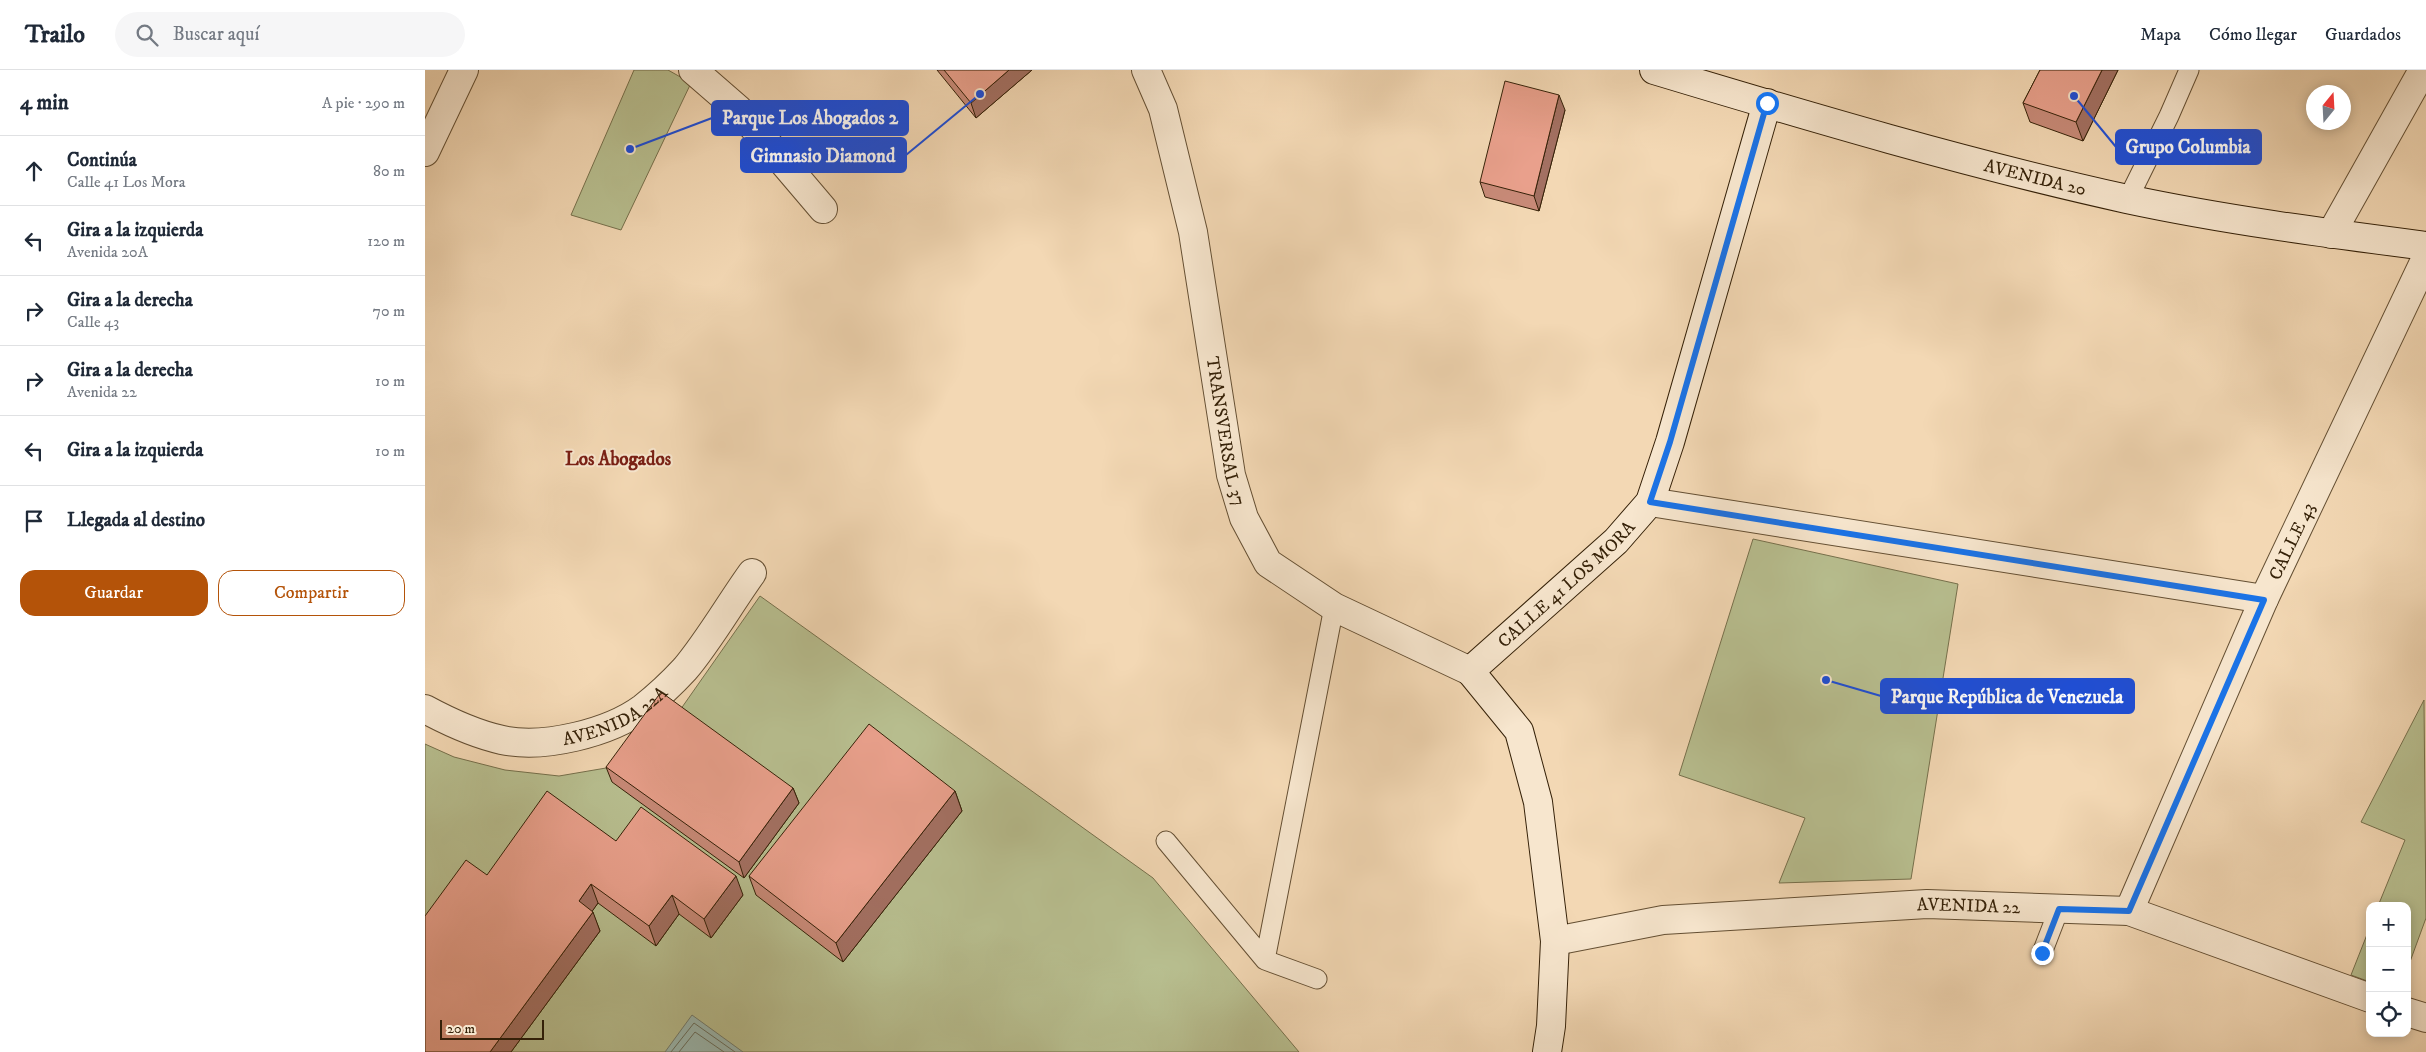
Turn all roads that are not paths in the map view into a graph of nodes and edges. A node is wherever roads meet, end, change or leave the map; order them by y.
1 (464, 70) edge
2 (693, 70) edge
3 (1146, 70) edge
4 (1654, 70) edge
5 (2189, 70) edge
6 (2423, 70) edge
7 (1767, 103) junction
8 (425, 152) edge
9 (2128, 199) junction
10 (823, 209) dead end
11 (2331, 234) junction
12 (2426, 246) edge
13 (2426, 258) edge
14 (1650, 502) junction
15 (752, 573) dead end
16 (2264, 600) junction
17 (1334, 607) junction
18 (1470, 671) junction
19 (425, 709) edge
20 (1166, 841) dead end
21 (2059, 909) junction
22 (2129, 911) junction
23 (1555, 942) junction
24 (2042, 953) dead end
25 (1265, 960) junction
26 (1317, 978) dead end
27 (2366, 997) edge
28 (2411, 1013) edge
29 (2426, 1018) edge
30 (1547, 1052) edge

1 - 8 street
2 - 10 street
3 - 17 street, TRANSVERSAL 37
4 - 7 street, AVENIDA 20
5 - 9 lane
6 - 11 street
7 - 9 street, AVENIDA 20
7 - 14 street, CALLE 41 LOS MORA
9 - 11 street, AVENIDA 20
11 - 12 street, AVENIDA 20
13 - 16 street, CALLE 43
14 - 16 street
14 - 18 street, CALLE 41 LOS MORA
15 - 19 street, AVENIDA 22A
16 - 22 street, CALLE 43
17 - 18 street, TRANSVERSAL 37
17 - 25 lane
18 - 23 street
20 - 25 lane
21 - 22 street, AVENIDA 22
21 - 23 street, AVENIDA 22
21 - 24 lane
22 - 27 street, AVENIDA 22
23 - 30 street
25 - 26 lane
28 - 29 street

